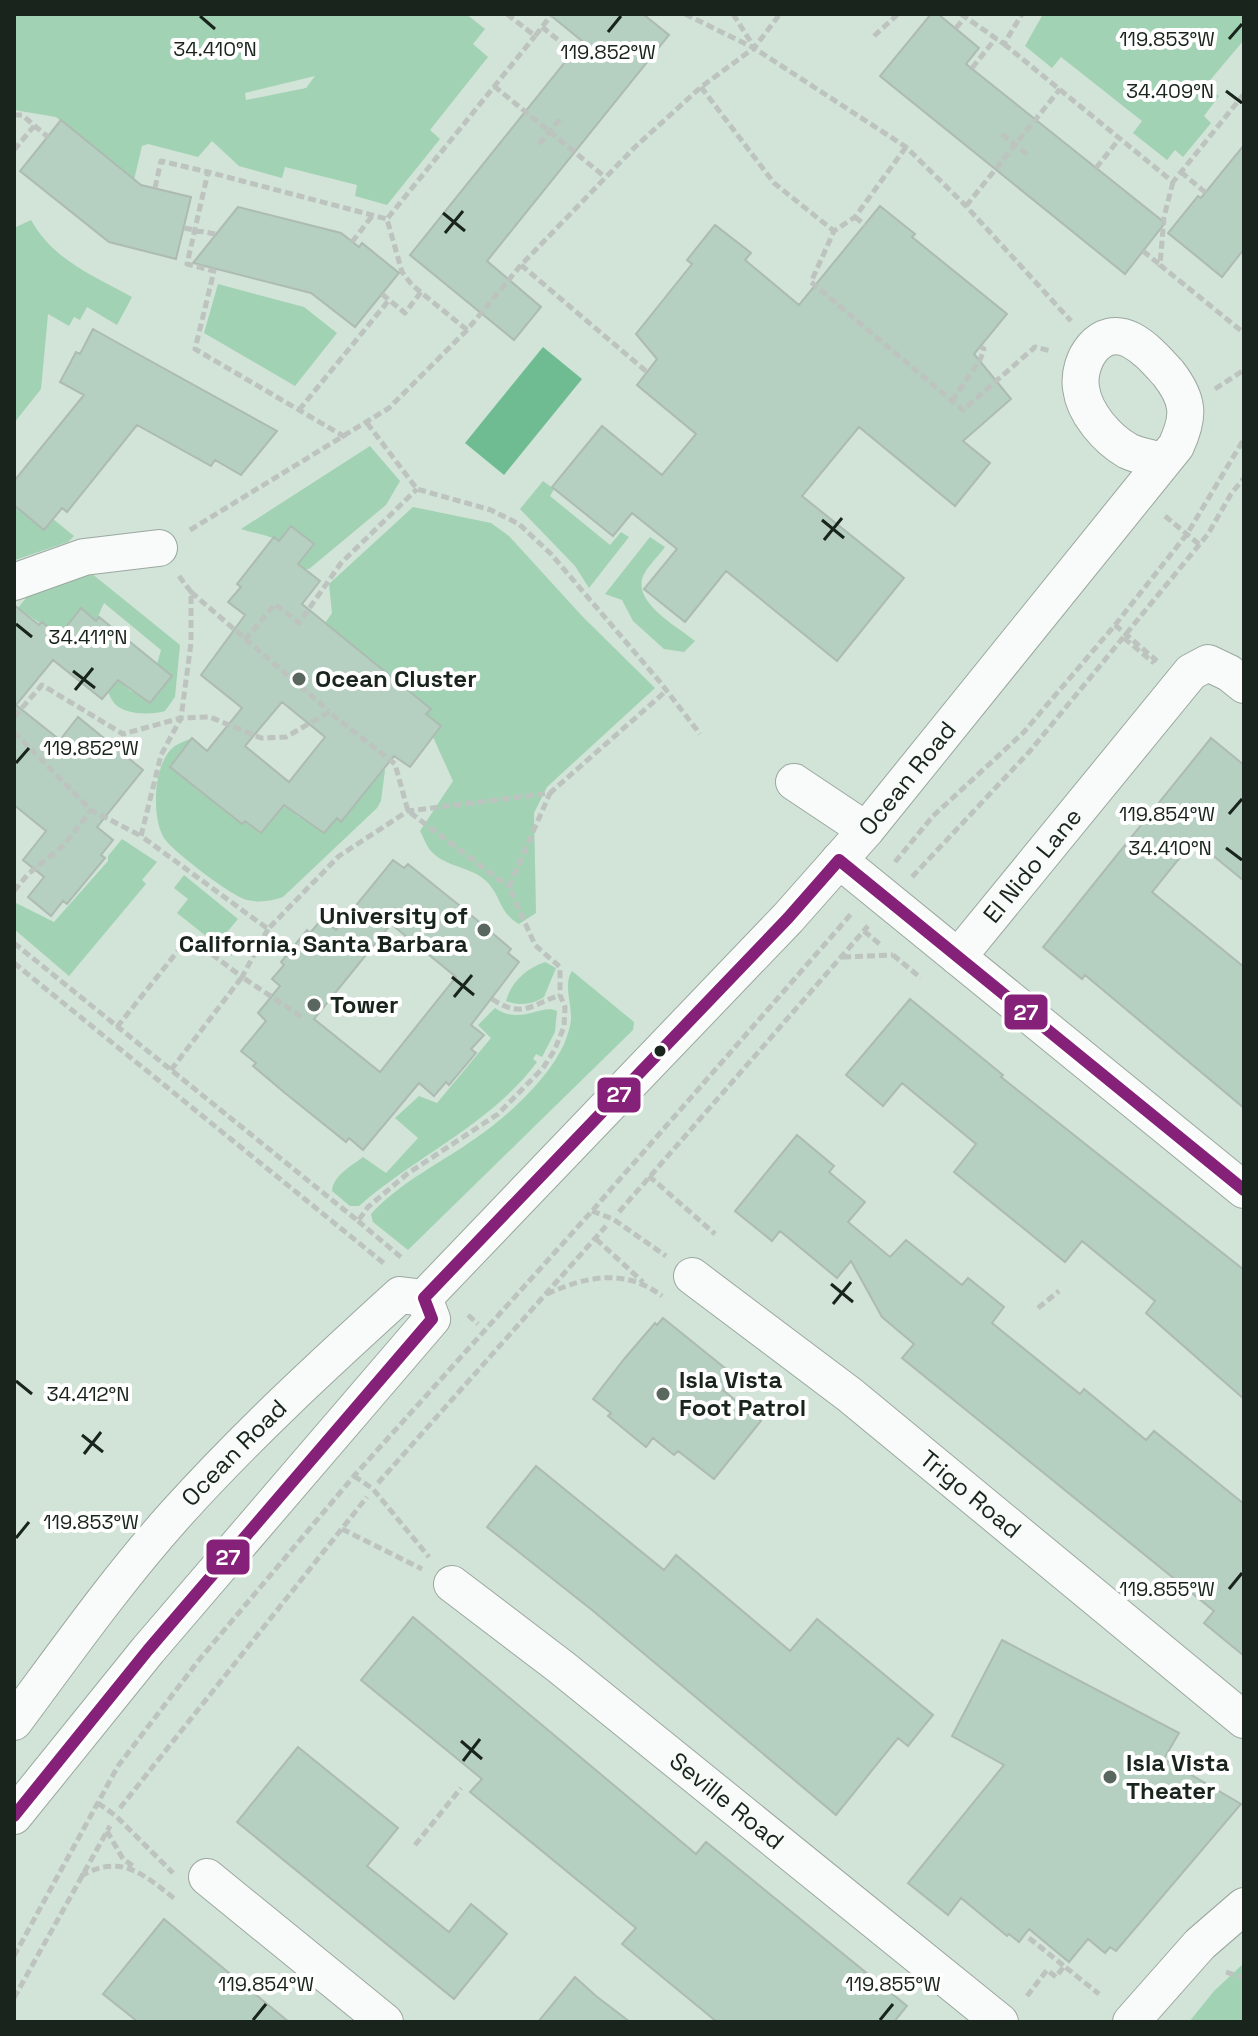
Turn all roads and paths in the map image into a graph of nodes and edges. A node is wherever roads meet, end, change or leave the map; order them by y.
1 (507, 14) edge
2 (552, 14) edge
3 (685, 14) edge
4 (733, 14) edge
5 (780, 14) edge
6 (898, 14) edge
7 (1022, 14) edge
8 (963, 16) edge
9 (542, 27) junction
10 (956, 28) dead end
11 (535, 36) junction
12 (874, 36) dead end
13 (996, 38) junction
14 (1004, 44) junction
15 (754, 48) junction
16 (573, 52) dead end
17 (972, 68) dead end
18 (494, 86) junction
19 (701, 87) junction
20 (1060, 89) junction
21 (1244, 94) edge
22 (14, 115) edge
23 (560, 119) dead end
24 (34, 126) junction
25 (551, 131) junction
26 (1002, 134) dead end
27 (48, 137) dead end
28 (1120, 138) junction
29 (539, 144) dead end
30 (1016, 145) junction
31 (906, 147) junction
32 (14, 150) edge
33 (1028, 155) dead end
34 (1096, 168) dead end
35 (208, 172) junction
36 (1181, 172) junction
37 (605, 177) junction
38 (1173, 182) junction
39 (155, 188) dead end
40 (1206, 193) dead end
41 (966, 206) junction
42 (373, 215) junction
43 (855, 217) junction
44 (387, 219) junction
45 (865, 225) dead end
46 (184, 228) dead end
47 (195, 230) junction
48 (834, 231) junction
49 (215, 234) dead end
50 (352, 242) dead end
51 (1143, 251) dead end
52 (521, 265) junction
53 (1160, 265) junction
54 (421, 292) junction
55 (382, 294) dead end
56 (389, 300) junction
57 (467, 330) junction
58 (1244, 333) edge
59 (981, 347) dead end
60 (1089, 352) junction
61 (647, 372) dead end
62 (952, 401) junction
63 (299, 410) junction
64 (367, 423) junction
65 (345, 437) junction
66 (1244, 439) edge
67 (1163, 461) junction
68 (1244, 478) edge
69 (417, 489) junction
70 (1161, 513) dead end
71 (1187, 534) junction
72 (1200, 545) junction
73 (159, 548) junction
74 (14, 582) edge
75 (191, 592) junction
76 (1115, 625) junction
77 (1127, 634) junction
78 (245, 640) junction
79 (1181, 682) junction
80 (1244, 685) edge
81 (666, 691) junction
82 (329, 712) junction
83 (14, 717) edge
84 (181, 718) junction
85 (14, 732) edge
86 (700, 734) dead end
87 (794, 782) dead end
88 (550, 793) junction
89 (91, 810) junction
90 (408, 811) junction
91 (866, 830) junction
92 (141, 836) junction
93 (839, 860) junction
94 (509, 887) junction
95 (888, 887) junction
96 (14, 891) edge
97 (268, 929) junction
98 (14, 943) edge
99 (894, 955) junction
100 (842, 957) junction
101 (958, 957) junction
102 (14, 963) edge
103 (242, 977) junction
104 (921, 978) dead end
105 (560, 995) junction
106 (492, 999) dead end
107 (302, 1017) dead end
108 (117, 1027) junction
109 (171, 1070) junction
110 (649, 1176) junction
111 (1244, 1190) edge
112 (592, 1211) junction
113 (619, 1212) dead end
114 (358, 1221) junction
115 (606, 1226) dead end
116 (715, 1234) dead end
117 (596, 1239) junction
118 (402, 1258) dead end
119 (392, 1270) dead end
120 (644, 1283) junction
121 (679, 1287) junction
122 (1059, 1291) dead end
123 (544, 1295) junction
124 (424, 1298) junction
125 (1038, 1308) dead end
126 (467, 1314) dead end
127 (478, 1324) dead end
128 (492, 1337) dead end
129 (501, 1344) junction
130 (354, 1476) junction
131 (378, 1483) dead end
132 (367, 1497) dead end
133 (342, 1529) junction
134 (452, 1584) junction
135 (1244, 1720) edge
136 (14, 1722) edge
137 (461, 1788) dead end
138 (98, 1803) junction
139 (120, 1808) dead end
140 (14, 1816) edge
141 (415, 1845) dead end
142 (147, 1876) junction
143 (192, 1876) joint
144 (80, 1877) junction
145 (175, 1899) dead end
146 (1244, 1906) edge
147 (1029, 1938) dead end
148 (14, 1956) edge
149 (1064, 1966) junction
150 (1226, 1972) dead end
151 (1244, 1978) edge
152 (1099, 1994) dead end
153 (1027, 1996) dead end
154 (14, 1998) edge
155 (385, 2022) edge
156 (1000, 2022) edge
157 (1131, 2022) edge

1 - 11 path
2 - 9 path
3 - 15 path
4 - 15 path
5 - 15 path
6 - 12 path
7 - 14 path
8 - 10 path
8 - 13 path
9 - 11 path
9 - 16 path
11 - 18 path
13 - 14 path
13 - 17 path
14 - 20 path
15 - 19 path
15 - 31 path
18 - 25 path
18 - 44 path
19 - 37 path
19 - 48 path
20 - 28 path
20 - 30 path
21 - 36 path
22 - 24 path
23 - 25 path
24 - 27 path
24 - 32 path
25 - 29 path
25 - 37 path
26 - 30 path
28 - 34 path
28 - 38 path
30 - 33 path
30 - 41 path
31 - 41 path
31 - 43 path
35 - 39 path
35 - 42 path
35 - 47 path
36 - 38 path
36 - 40 path
37 - 52 path
38 - 53 path
41 - 60 path
42 - 44 path
42 - 50 path
43 - 45 path
43 - 48 path
44 - 54 path
46 - 47 path
47 - 49 path
47 - 63 path
48 - 62 path
51 - 53 path
52 - 57 path
52 - 61 path
53 - 58 path
54 - 56 path
54 - 57 path
55 - 56 path
56 - 63 path
57 - 64 path
59 - 62 path
60 - 62 path
60 - 67 street
60 - 67 street, Ocean Road
63 - 65 path
64 - 65 path
64 - 69 path
65 - 73 path
66 - 71 path
67 - 91 street, Ocean Road
68 - 72 path
69 - 78 path
69 - 81 path
70 - 71 path
71 - 72 path
71 - 76 path
72 - 77 path
73 - 74 street
73 - 75 path
75 - 78 path
75 - 84 path
76 - 77 path
76 - 95 path
77 - 79 path
77 - 95 path
78 - 82 path
79 - 80 street, El Nido Lane
79 - 101 street, El Nido Lane
81 - 86 path
81 - 88 path
82 - 84 path
82 - 90 path
83 - 84 path
84 - 92 path
85 - 89 path
87 - 91 street
88 - 90 path
88 - 94 path
89 - 92 path
89 - 96 path
90 - 94 path
90 - 97 path
91 - 93 street, Ocean Road
92 - 97 path
93 - 95 street
93 - 124 street, Ocean Road
94 - 105 path
95 - 101 street
95 - 112 path
97 - 103 path
98 - 108 path
99 - 100 path
99 - 100 path
99 - 104 path
100 - 110 path
101 - 111 street
102 - 119 path
103 - 107 path
103 - 108 path
103 - 109 path
105 - 106 path
105 - 114 path
108 - 109 path
109 - 114 path
110 - 113 path
110 - 116 path
112 - 121 path
112 - 130 path
114 - 118 path
115 - 117 path
117 - 120 path
117 - 123 path
120 - 121 path
120 - 123 path
121 - 135 street, Trigo Road
122 - 125 path
123 - 129 path
124 - 136 street, Ocean Road
124 - 140 street
126 - 127 path
128 - 129 path
129 - 131 path
130 - 134 path
130 - 138 path
132 - 133 path
133 - 134 path
133 - 139 path
134 - 156 street, Seville Road
137 - 141 path
138 - 143 path
138 - 148 path
142 - 144 path
142 - 144 path
142 - 145 path
143 - 155 street
144 - 154 path
146 - 157 street
147 - 149 path
149 - 152 path
149 - 153 path
150 - 151 path

